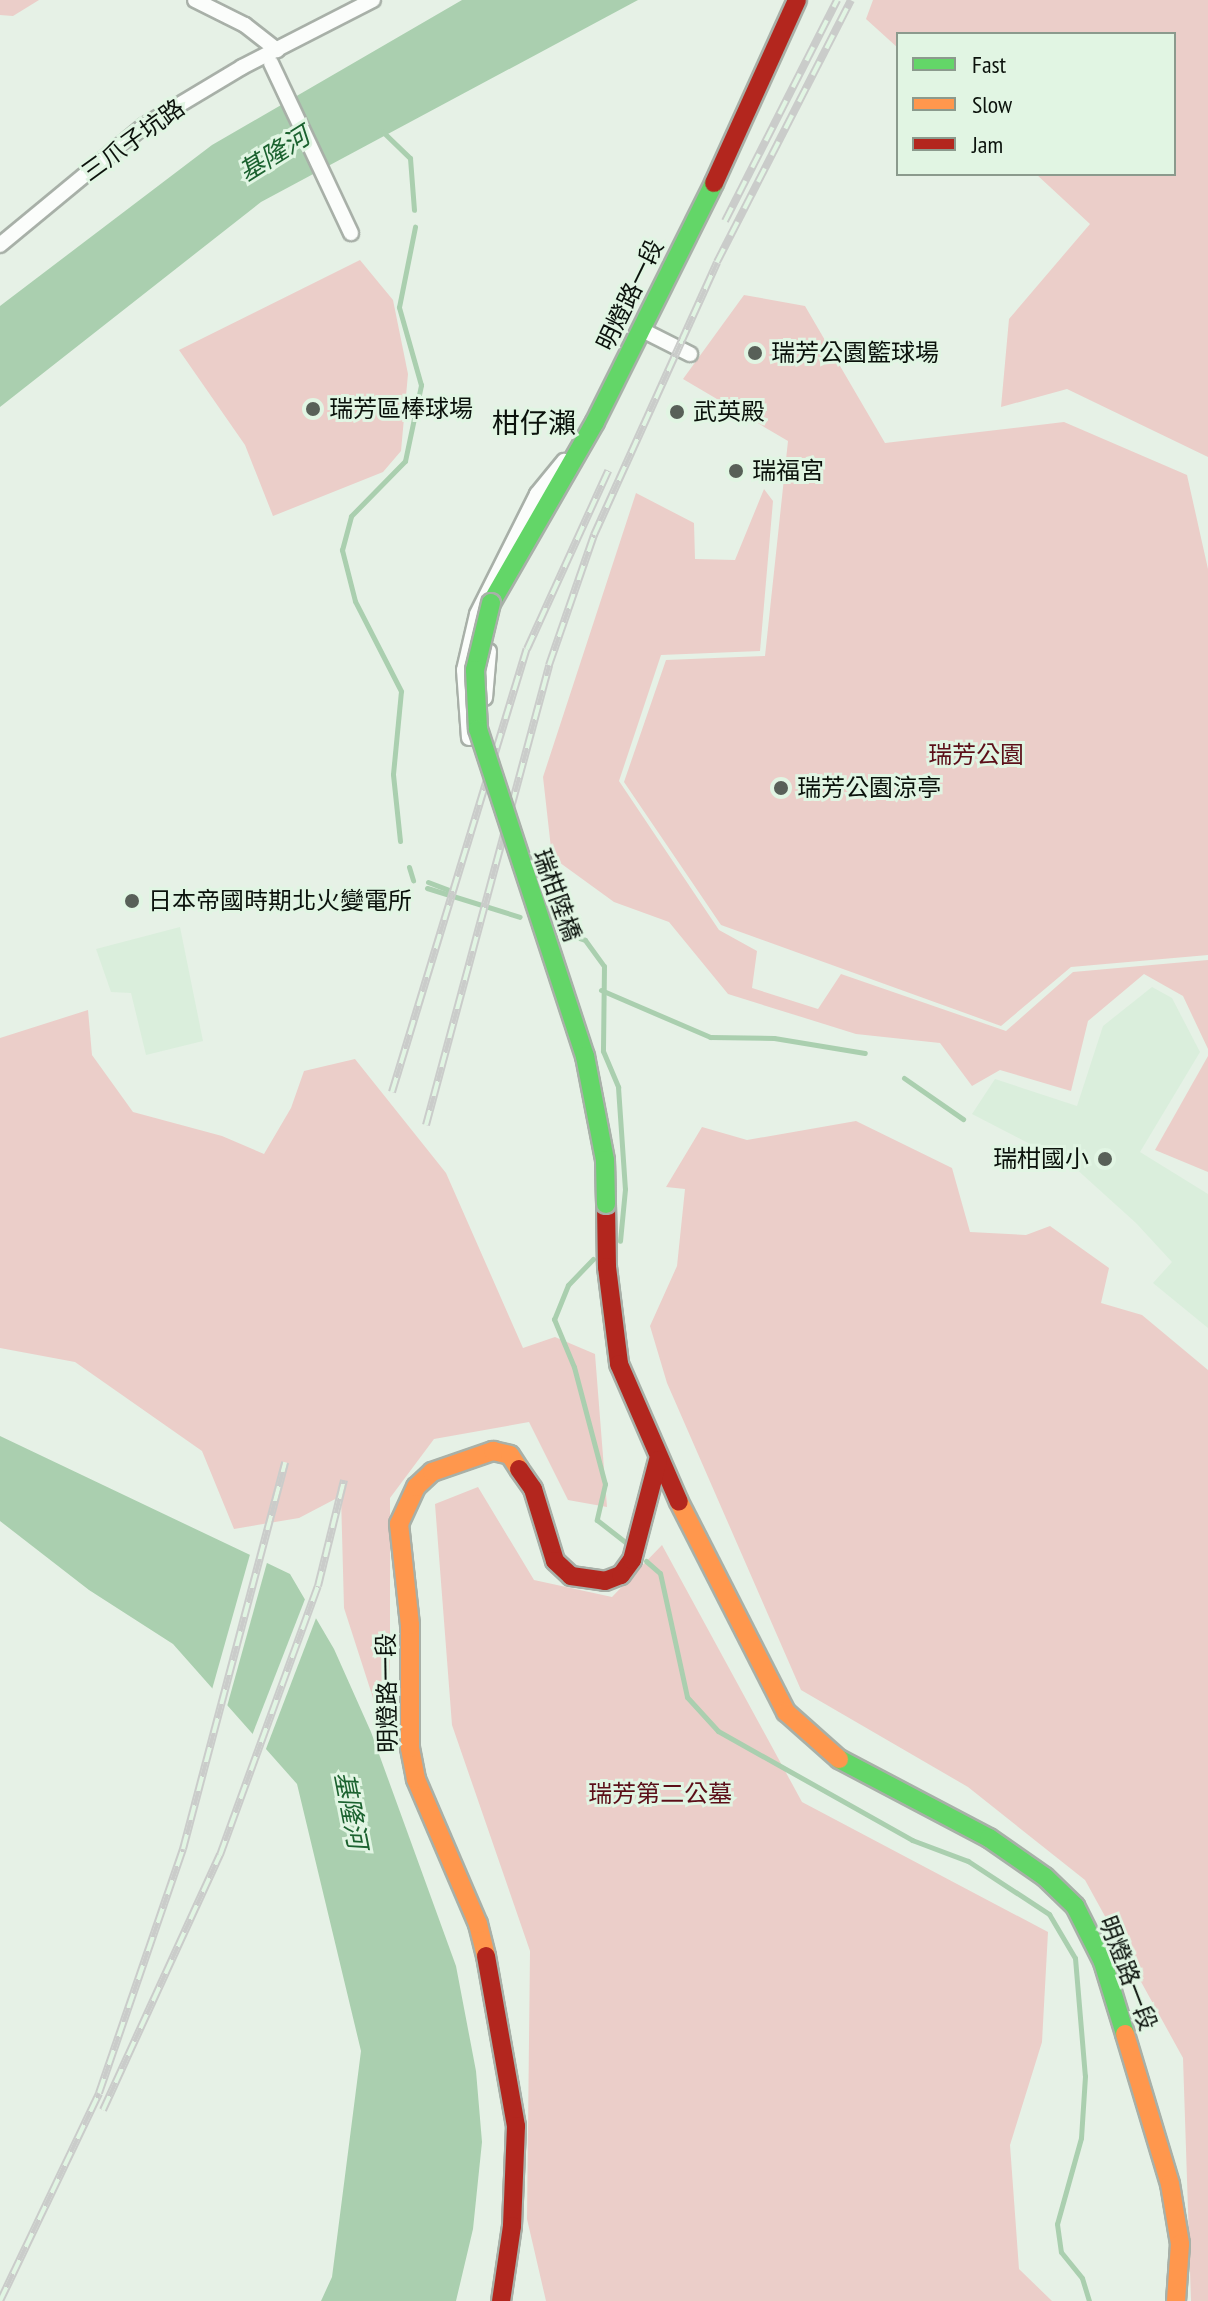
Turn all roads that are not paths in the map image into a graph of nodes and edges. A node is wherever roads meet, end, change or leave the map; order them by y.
1 (195, 0) edge
2 (373, 0) edge
3 (797, 0) edge
4 (274, 56) junction
5 (351, 233) dead end
6 (0, 245) edge
7 (640, 329) junction
8 (690, 354) dead end
9 (595, 422) junction
10 (491, 603) joint
11 (538, 885) dead end
12 (518, 895) dead end
13 (606, 1204) joint
14 (658, 1460) junction
15 (501, 2301) edge
16 (1176, 2301) edge

1 - 4 street
2 - 4 street, 三爪子坑路
3 - 7 main road, 明燈路一段
4 - 5 street
4 - 6 street, 三爪子坑路
7 - 8 street
7 - 9 main road, 明燈路一段
9 - 9 street
9 - 10 main road, 明燈路一段
10 - 13 main road, 瑞柑陸橋, bridge
11 - 12 street
13 - 14 main road, 明燈路一段
14 - 15 main road, 明燈路一段
14 - 16 main road, 明燈路一段

